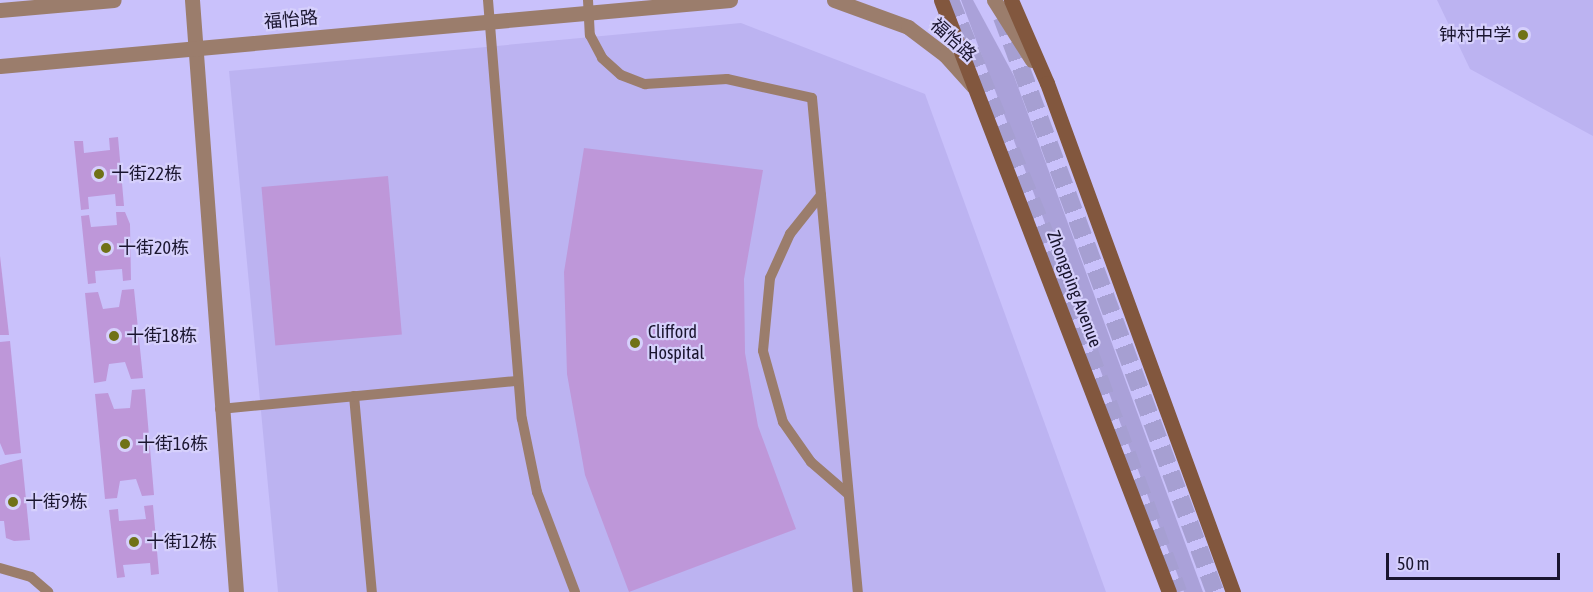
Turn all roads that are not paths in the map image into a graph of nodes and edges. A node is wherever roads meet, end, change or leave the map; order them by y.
1 (114, 0) edge
2 (192, 0) edge
3 (488, 0) edge
4 (730, 0) edge
5 (834, 0) edge
6 (941, 0) edge
7 (994, 0) edge
8 (1011, 0) edge
9 (588, 6) edge
10 (0, 10) edge
11 (490, 22) junction
12 (192, 49) junction
13 (0, 66) edge
14 (1047, 83) junction
15 (976, 89) junction
16 (821, 195) junction
17 (518, 381) junction
18 (354, 396) junction
19 (220, 409) junction
20 (848, 494) junction
21 (0, 568) edge
22 (48, 592) edge
23 (236, 592) edge
24 (372, 592) edge
25 (575, 592) edge
26 (858, 592) edge
27 (1169, 592) edge
28 (1233, 592) edge

1 - 10 street
2 - 12 street
3 - 11 lane
4 - 9 street, 福怡路
5 - 15 street, 福怡路
6 - 15 main road, Zhongping Avenue
7 - 14 street
8 - 14 main road
9 - 11 street, 福怡路
9 - 16 lane
11 - 12 street, 福怡路
11 - 17 lane
12 - 13 street, 福怡路
12 - 19 street
14 - 28 main road
15 - 27 main road, Zhongping Avenue
16 - 20 lane
16 - 20 lane
17 - 18 lane
17 - 25 lane
18 - 19 lane
18 - 24 lane
19 - 23 street
20 - 26 lane
21 - 22 lane

